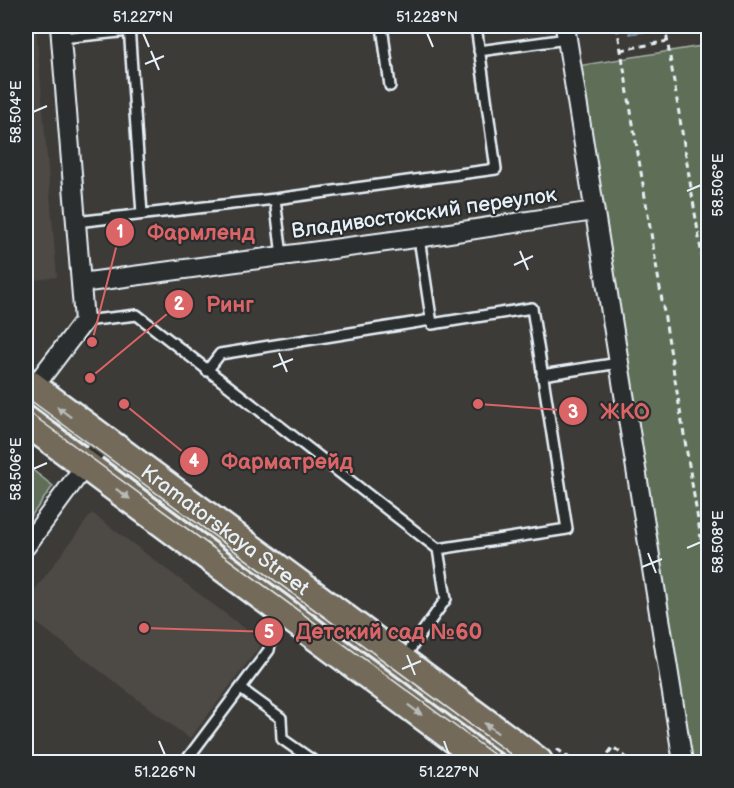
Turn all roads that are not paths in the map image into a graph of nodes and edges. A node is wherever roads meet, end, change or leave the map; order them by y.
1 (382, 26) edge
2 (476, 26) edge
3 (129, 28) edge
4 (61, 32) edge
5 (566, 32) edge
6 (479, 51) junction
7 (390, 86) dead end
8 (275, 199) junction
9 (594, 211) junction
10 (142, 214) junction
11 (76, 222) junction
12 (419, 238) junction
13 (282, 256) junction
14 (81, 283) junction
15 (431, 320) junction
16 (84, 321) junction
17 (619, 363) junction
18 (207, 371) junction
19 (542, 375) junction
20 (28, 390) edge
21 (26, 421) edge
22 (103, 441) junction
23 (85, 466) junction
24 (26, 546) edge
25 (438, 549) junction
26 (305, 590) junction
27 (286, 615) junction
28 (401, 662) junction
29 (384, 687) junction
30 (240, 688) junction
31 (185, 762) edge
32 (315, 762) edge
33 (486, 762) edge
34 (538, 762) edge
35 (683, 762) edge

1 - 7 lane
2 - 6 lane
3 - 4 lane
3 - 10 lane
4 - 11 street
5 - 6 lane
5 - 9 street
6 - 8 lane
8 - 10 lane
8 - 13 lane
9 - 12 street, Владивостокский переулок
9 - 17 street
10 - 11 lane
11 - 14 street
12 - 13 street, Владивостокский переулок
12 - 15 lane
13 - 14 street, Владивостокский переулок
14 - 16 street
15 - 18 lane
15 - 19 lane
16 - 18 lane
16 - 20 street
17 - 19 lane
17 - 35 street
18 - 25 lane
19 - 25 lane
22 -> 20 main road, Kramatorskaya Street
21 - 23 main road, Kramatorskaya Street
22 - 23 street
22 - 26 main road, Kramatorskaya Street
23 - 24 street
23 -> 27 main road, Kramatorskaya Street
25 - 28 lane
26 - 27 street
26 - 28 main road, Kramatorskaya Street
27 - 29 main road, Kramatorskaya Street
27 - 30 lane
28 - 29 street
34 -> 28 main road, Kramatorskaya Street
29 -> 33 main road, Kramatorskaya Street
30 - 31 lane
30 - 32 lane

